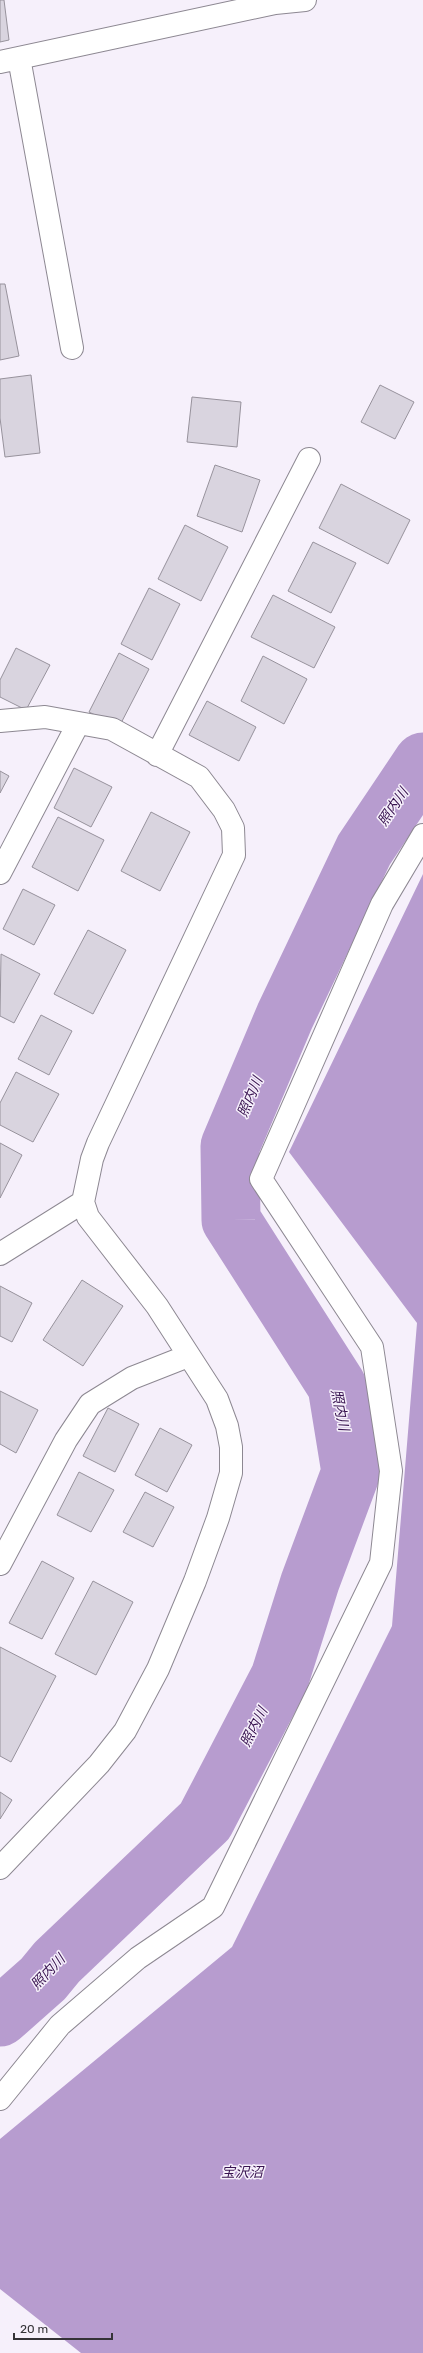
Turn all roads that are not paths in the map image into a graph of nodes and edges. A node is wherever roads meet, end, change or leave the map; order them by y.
1 (305, 0) edge
2 (275, 1) edge
3 (10, 60) edge
4 (72, 348) dead end
5 (309, 459) dead end
6 (0, 722) edge
7 (78, 724) junction
8 (157, 754) junction
9 (423, 834) edge
10 (0, 873) edge
11 (83, 1202) junction
12 (0, 1254) edge
13 (188, 1356) junction
14 (0, 1564) edge
15 (0, 1868) edge
16 (0, 2099) edge

1 - 2 street
2 - 3 street
3 - 4 street
5 - 8 street
6 - 7 street
7 - 8 street
7 - 10 street
8 - 11 street
9 - 16 street
11 - 12 street
11 - 13 street
13 - 14 street
13 - 15 street

